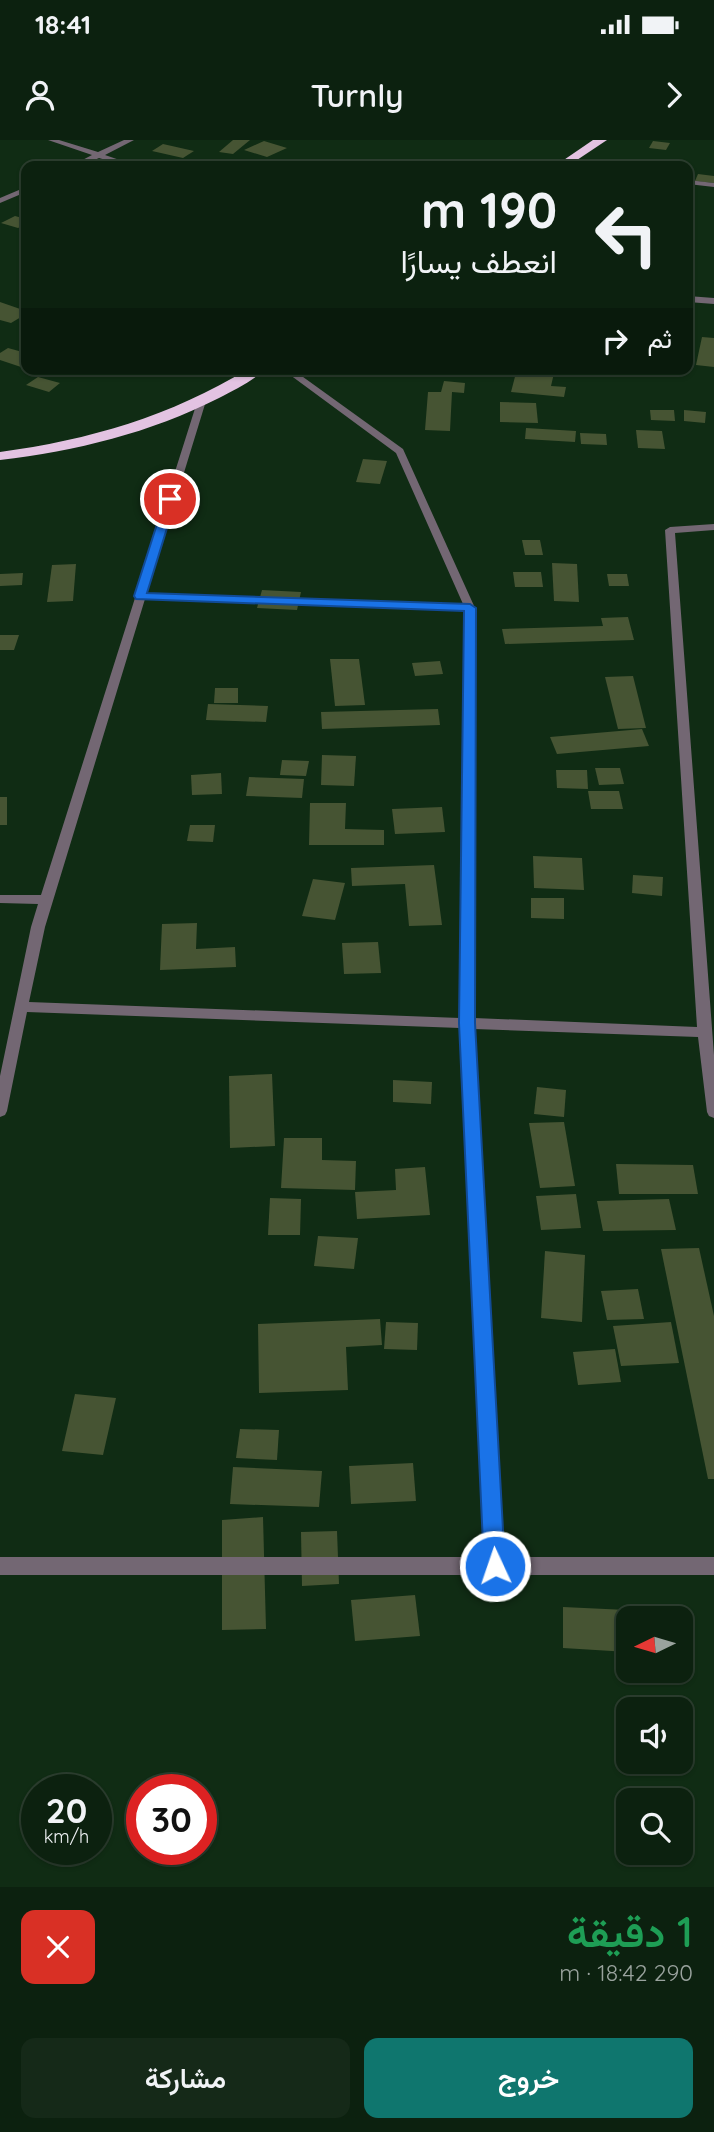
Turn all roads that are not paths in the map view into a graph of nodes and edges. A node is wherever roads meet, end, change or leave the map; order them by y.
1 (52, 140) edge
2 (131, 140) edge
3 (601, 140) edge
4 (100, 155) junction
5 (86, 161) edge
6 (117, 161) edge
7 (574, 161) edge
8 (693, 183) edge
9 (714, 185) edge
10 (21, 191) edge
11 (0, 201) edge
12 (693, 299) edge
13 (714, 301) edge
14 (247, 375) edge
15 (294, 375) edge
16 (201, 401) junction
17 (0, 456) edge
18 (714, 527) edge
19 (140, 596) junction
20 (470, 608) junction
21 (0, 899) edge
22 (46, 900) junction
23 (22, 1007) junction
24 (467, 1023) junction
25 (704, 1032) junction
26 (0, 1111) edge
27 (714, 1112) edge
28 (0, 1566) edge
29 (495, 1566) junction
30 (714, 1566) edge

1 - 4 street
2 - 4 street
3 - 7 highway
4 - 5 street
4 - 6 street
8 - 9 street
10 - 11 street
12 - 13 street
14 - 16 highway
15 - 20 street
16 - 17 highway
16 - 19 street
18 - 25 street
19 - 20 street
19 - 22 street
20 - 24 street
21 - 22 street
22 - 23 street
23 - 24 street
23 - 26 street
24 - 25 street
24 - 29 street
25 - 27 street
28 - 29 street
29 - 30 street

